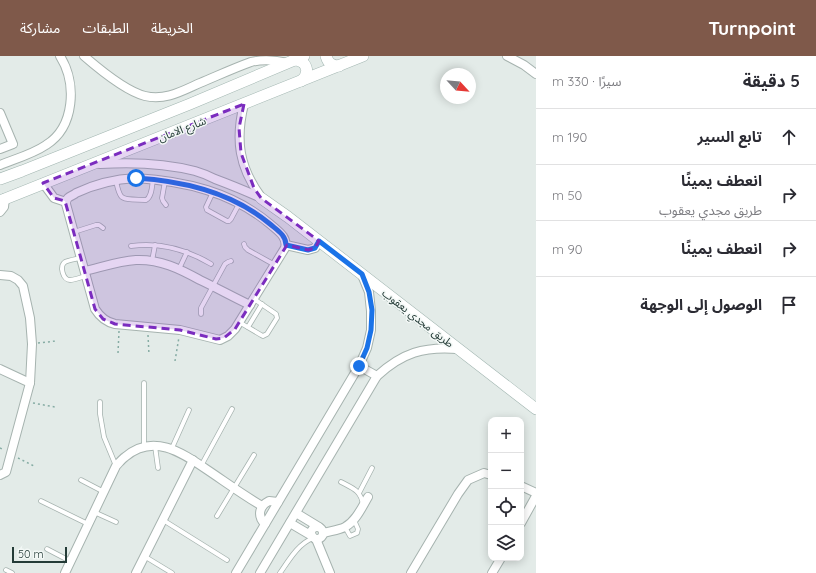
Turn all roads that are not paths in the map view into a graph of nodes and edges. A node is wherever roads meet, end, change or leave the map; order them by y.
1 (60, 56) edge
2 (84, 56) edge
3 (304, 56) edge
4 (326, 56) edge
5 (363, 56) edge
6 (507, 56) edge
7 (291, 61) junction
8 (339, 66) junction
9 (536, 74) edge
10 (301, 81) junction
11 (244, 104) junction
12 (0, 113) edge
13 (0, 149) edge
14 (90, 164) junction
15 (0, 165) edge
16 (0, 178) edge
17 (153, 179) junction
18 (116, 180) junction
19 (165, 181) junction
20 (43, 183) junction
21 (213, 192) junction
22 (261, 198) junction
23 (3, 200) edge
24 (66, 202) junction
25 (239, 204) junction
26 (166, 205) dead end
27 (0, 212) edge
28 (103, 228) dead end
29 (74, 232) junction
30 (319, 241) junction
31 (244, 244) dead end
32 (156, 245) junction
33 (286, 245) junction
34 (131, 246) dead end
35 (187, 252) junction
36 (81, 257) junction
37 (152, 261) junction
38 (231, 261) dead end
39 (210, 264) dead end
40 (275, 265) junction
41 (179, 269) junction
42 (0, 274) edge
43 (85, 274) junction
44 (362, 274) junction
45 (213, 286) junction
46 (252, 302) junction
47 (262, 304) junction
48 (201, 314) dead end
49 (239, 322) junction
50 (248, 327) junction
51 (458, 349) junction
52 (359, 366) junction
53 (0, 369) edge
54 (377, 376) junction
55 (30, 383) junction
56 (144, 383) dead end
57 (100, 402) dead end
58 (232, 409) dead end
59 (536, 409) edge
60 (189, 410) dead end
61 (154, 445) junction
62 (144, 447) junction
63 (172, 448) junction
64 (254, 454) dead end
65 (193, 460) junction
66 (116, 466) junction
67 (201, 466) junction
68 (158, 468) dead end
69 (372, 468) dead end
70 (488, 474) edge
71 (0, 475) edge
72 (81, 480) dead end
73 (341, 482) dead end
74 (524, 487) edge
75 (234, 488) junction
76 (104, 492) junction
77 (359, 493) junction
78 (536, 493) edge
79 (536, 496) edge
80 (368, 497) dead end
81 (41, 501) dead end
82 (278, 502) junction
83 (363, 505) junction
84 (262, 506) junction
85 (94, 512) junction
86 (296, 513) junction
87 (217, 516) dead end
88 (524, 518) edge
89 (163, 520) junction
90 (354, 520) junction
91 (116, 522) dead end
92 (290, 523) junction
93 (88, 524) junction
94 (265, 524) junction
95 (345, 527) junction
96 (321, 530) junction
97 (314, 538) junction
98 (47, 549) dead end
99 (144, 556) junction
100 (227, 560) dead end
101 (70, 561) junction
102 (499, 561) edge
103 (6, 570) dead end
104 (12, 573) edge
105 (65, 573) edge
106 (136, 573) edge
107 (172, 573) edge
108 (236, 573) edge
109 (260, 573) edge
110 (280, 573) edge
111 (330, 573) edge
112 (411, 573) edge
113 (492, 573) edge

1 - 15 street
2 - 7 street
3 - 7 street, شارع الامان
4 - 8 street
5 - 8 street, شارع الامان
6 - 9 street
7 - 10 street
7 - 16 street, شارع الامان
8 - 10 street, شارع الامان
10 - 11 street, شارع الامان
11 - 14 street, شارع الامان
11 - 22 street, طريق مجدي يعقوب
12 - 13 street
14 - 20 street, شارع الامان
14 - 22 street, طريق مجدي يعقوب
17 - 18 street
17 - 18 lane
17 - 19 street
18 - 24 street
19 - 21 street
19 - 26 lane
20 - 23 street, شارع الامان
20 - 24 street
21 - 25 street
21 - 25 lane
22 - 30 street, طريق مجدي يعقوب
23 - 27 street
24 - 29 street
25 - 33 street
28 - 29 lane
29 - 36 street
30 - 33 street
30 - 44 street, طريق مجدي يعقوب
31 - 40 lane
32 - 34 lane
32 - 35 lane
32 - 37 lane
33 - 40 street
35 - 39 lane
35 - 41 lane
36 - 43 street
36 - 43 lane
37 - 41 street
37 - 43 street
38 - 45 lane
40 - 46 street
41 - 45 street
42 - 55 street
43 - 49 street
44 - 51 street, طريق مجدي يعقوب
44 - 52 street
45 - 46 street
45 - 48 lane
46 - 47 lane
46 - 49 street
47 - 50 lane
47 - 50 lane
49 - 50 lane
51 - 54 street
51 - 59 street, طريق مجدي يعقوب
52 - 54 street
52 - 82 street
53 - 55 street
54 - 86 street
55 - 71 street
56 - 62 lane
57 - 66 lane
58 - 67 lane
60 - 63 lane
61 - 62 street
61 - 63 street
61 - 68 lane
62 - 66 street
63 - 65 street
64 - 75 lane
65 - 67 street
65 - 89 street
66 - 76 street
67 - 75 street
69 - 77 lane
70 - 112 street
72 - 76 lane
73 - 77 lane
74 - 78 street
75 - 84 street
75 - 87 lane
76 - 85 street
77 - 83 lane
79 - 88 street
80 - 83 street
81 - 93 lane
82 - 84 street
82 - 94 street
83 - 90 street
84 - 94 street
85 - 91 lane
85 - 93 street
86 - 92 street
86 - 96 street
89 - 99 street
89 - 100 lane
90 - 95 street
90 - 95 lane
92 - 97 street
92 - 109 street
93 - 101 street
94 - 108 street
95 - 96 street
96 - 97 street
97 - 110 lane
97 - 111 street
98 - 101 lane
99 - 106 street
99 - 107 lane
101 - 105 street
102 - 113 street
103 - 104 lane

